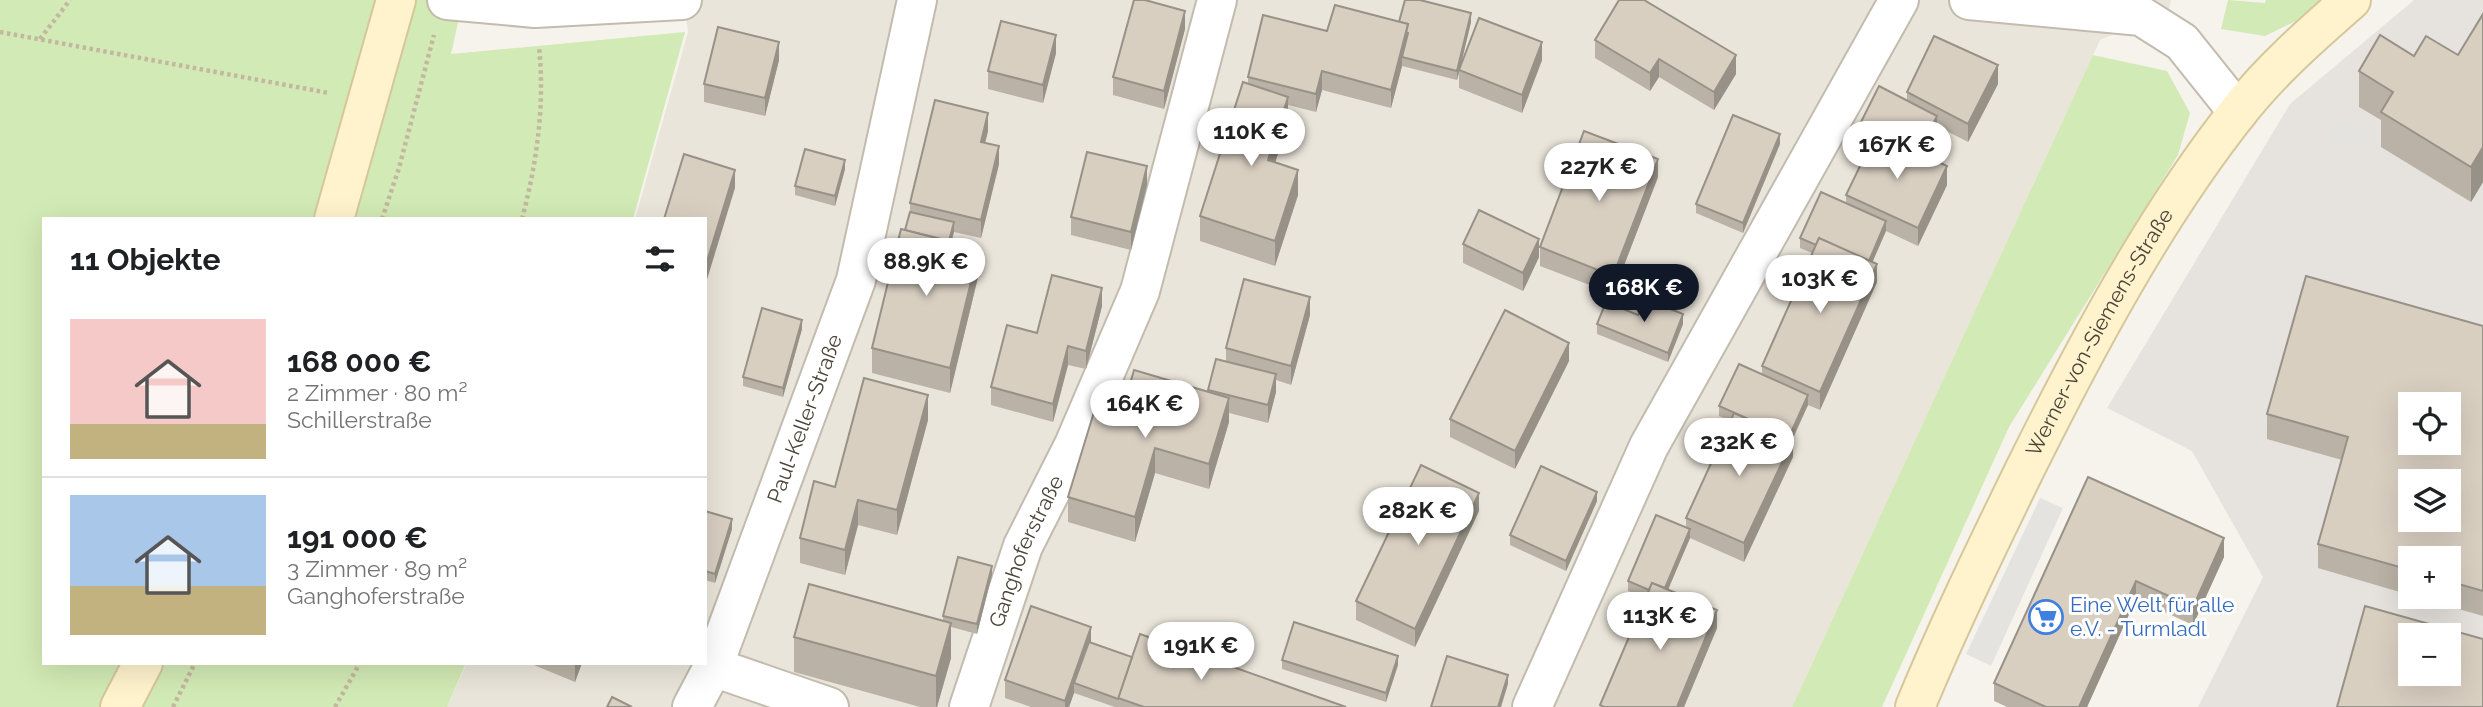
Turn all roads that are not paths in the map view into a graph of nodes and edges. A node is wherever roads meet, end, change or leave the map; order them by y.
1 (396, 0) edge
2 (682, 0) edge
3 (916, 0) edge
4 (1217, 0) edge
5 (1899, 0) edge
6 (1969, 0) edge
7 (2351, 0) edge
8 (442, 13) edge
9 (2238, 112) junction
10 (335, 217) edge
11 (142, 665) edge
12 (713, 667) junction
13 (120, 707) edge
14 (692, 707) edge
15 (829, 707) edge
16 (969, 707) edge
17 (1532, 707) edge
18 (1915, 707) edge

1 - 10 street
2 - 8 street
3 - 12 street, Paul-Keller-Straße
4 - 16 street, Ganghoferstraße
5 - 17 street
6 - 9 street
7 - 9 street, Werner-von-Siemens-Straße
9 - 18 street, Werner-von-Siemens-Straße
11 - 13 street
12 - 14 street, Paul-Keller-Straße
12 - 15 street

